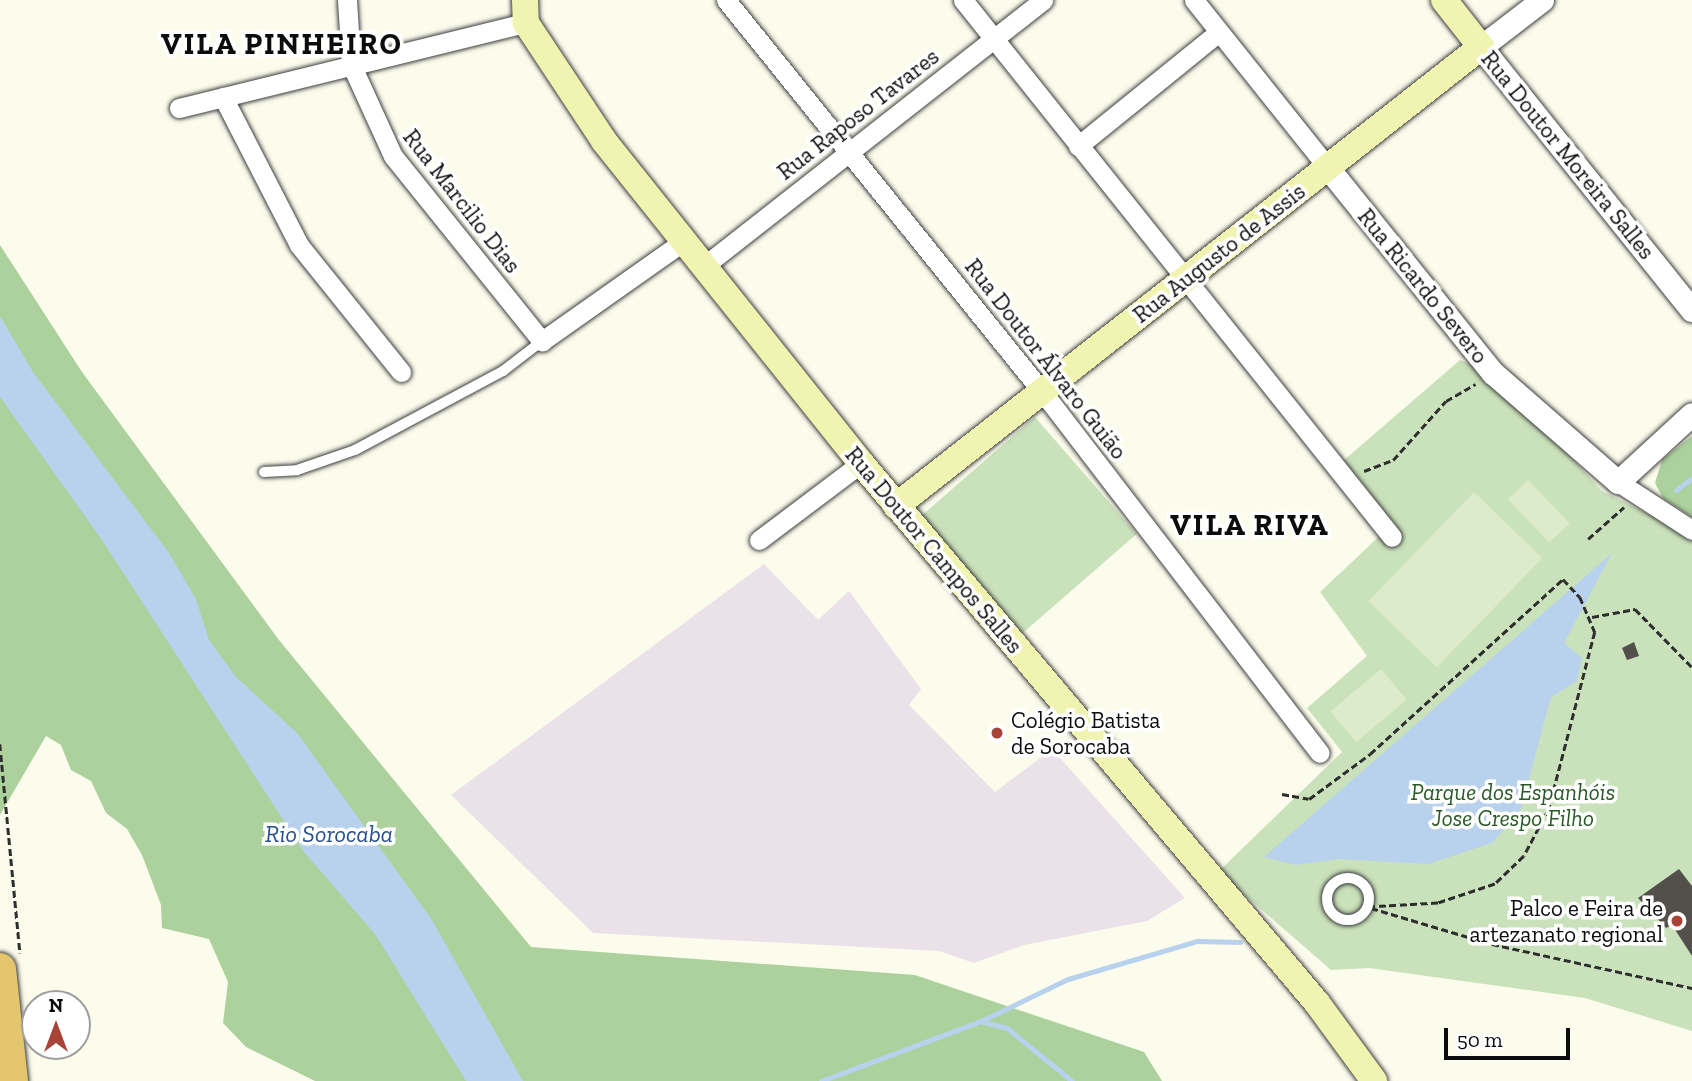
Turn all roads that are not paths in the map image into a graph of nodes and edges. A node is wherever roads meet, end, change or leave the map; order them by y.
1 (347, 0) edge
2 (726, 0) edge
3 (963, 0) edge
4 (1043, 0) edge
5 (1194, 0) edge
6 (1444, 0) edge
7 (1542, 0) edge
8 (526, 12) edge
9 (1219, 32) junction
10 (993, 39) junction
11 (1481, 47) junction
12 (351, 64) junction
13 (223, 97) junction
14 (179, 108) dead end
15 (1078, 146) junction
16 (849, 152) junction
17 (1328, 168) junction
18 (684, 241) junction
19 (704, 266) junction
20 (1185, 279) junction
21 (1692, 310) edge
22 (542, 341) junction
23 (401, 372) dead end
24 (1042, 392) junction
25 (1692, 414) edge
26 (861, 463) junction
27 (264, 471) dead end
28 (1618, 482) junction
29 (896, 506) junction
30 (1692, 530) edge
31 (1392, 537) dead end
32 (759, 540) dead end
33 (1320, 753) dead end
34 (1367, 907) joint
35 (10, 962) edge
36 (12, 1081) edge
37 (1374, 1081) edge

1 - 12 street, Rua Marcilio Dias
2 - 16 street, Rua Doutor Álvaro Guião
3 - 10 street
4 - 10 street, Rua Raposo Tavares
5 - 9 street, Rua Ricardo Severo
6 - 11 main road, Rua Doutor Moreira Salles
7 - 11 street, Rua Augusto de Assis
8 - 12 street
8 - 18 main road, Rua Doutor Campos Salles
9 - 15 street
9 - 17 street, Rua Ricardo Severo
10 - 15 street
10 - 16 street, Rua Raposo Tavares
11 - 17 main road, Rua Augusto de Assis
11 - 21 street, Rua Doutor Moreira Salles
12 - 13 street
12 - 22 street, Rua Marcilio Dias
13 - 14 street
13 - 23 street
15 - 20 street
16 - 19 street, Rua Raposo Tavares
16 - 24 street, Rua Doutor Álvaro Guião
17 - 20 main road, Rua Augusto de Assis
17 - 28 street, Rua Ricardo Severo
18 - 19 main road, Rua Doutor Campos Salles
18 - 22 street
19 - 26 main road, Rua Doutor Campos Salles
20 - 24 main road, Rua Augusto de Assis
20 - 31 street
22 - 27 lane
24 - 29 main road, Rua Augusto de Assis
24 - 33 street, Rua Doutor Álvaro Guião
25 - 28 street
26 - 29 main road, Rua Doutor Campos Salles
26 - 32 street
28 - 30 street, Rua Ricardo Severo
29 - 37 main road, Rua Doutor Campos Salles
34 - 34 lane
35 - 36 highway

